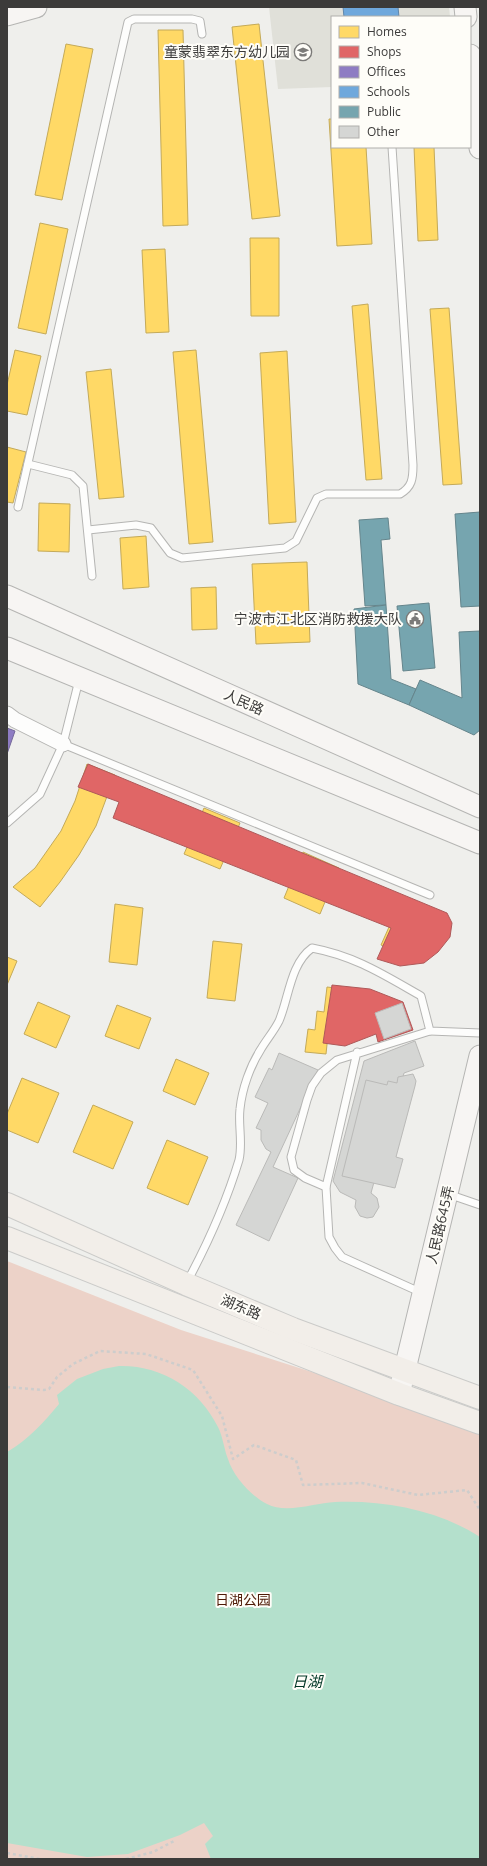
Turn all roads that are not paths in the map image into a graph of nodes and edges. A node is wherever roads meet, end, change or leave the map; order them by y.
1 (36, 7) edge
2 (7, 15) edge
3 (202, 34) dead end
4 (471, 76) edge
5 (472, 96) edge
6 (392, 148) edge
7 (480, 148) edge
8 (28, 464) junction
9 (18, 507) dead end
10 (88, 530) junction
11 (92, 576) dead end
12 (7, 596) edge
13 (7, 648) edge
14 (79, 678) junction
15 (7, 714) edge
16 (64, 744) junction
17 (480, 807) edge
18 (7, 823) edge
19 (480, 843) edge
20 (430, 895) dead end
21 (430, 1031) junction
22 (480, 1033) edge
23 (357, 1052) junction
24 (480, 1056) edge
25 (326, 1187) junction
26 (447, 1194) junction
27 (7, 1204) edge
28 (480, 1205) edge
29 (7, 1238) edge
30 (186, 1284) junction
31 (423, 1294) junction
32 (405, 1371) junction
33 (399, 1394) junction
34 (480, 1398) edge
35 (480, 1423) edge

1 - 2 main road
3 - 8 lane
4 - 5 main road
5 - 7 main road
6 - 10 lane
8 - 9 lane
8 - 10 lane
10 - 11 lane
12 - 17 main road, 人民路
13 - 14 main road
14 - 16 lane
14 - 19 main road
15 - 16 street
16 - 18 lane
16 - 20 lane
21 - 22 lane
21 - 23 lane
21 - 30 lane
23 - 25 lane
23 - 25 lane
24 - 26 main road, 人民路645弄
25 - 31 lane
26 - 28 lane
26 - 31 main road, 人民路645弄
27 - 30 main road, 湖东路
29 - 33 main road, 湖东路
30 - 32 main road, 湖东路
31 - 32 main road, 人民路645弄
32 - 33 main road, 人民路645弄
32 - 34 main road, 湖东路
33 - 35 main road, 湖东路

